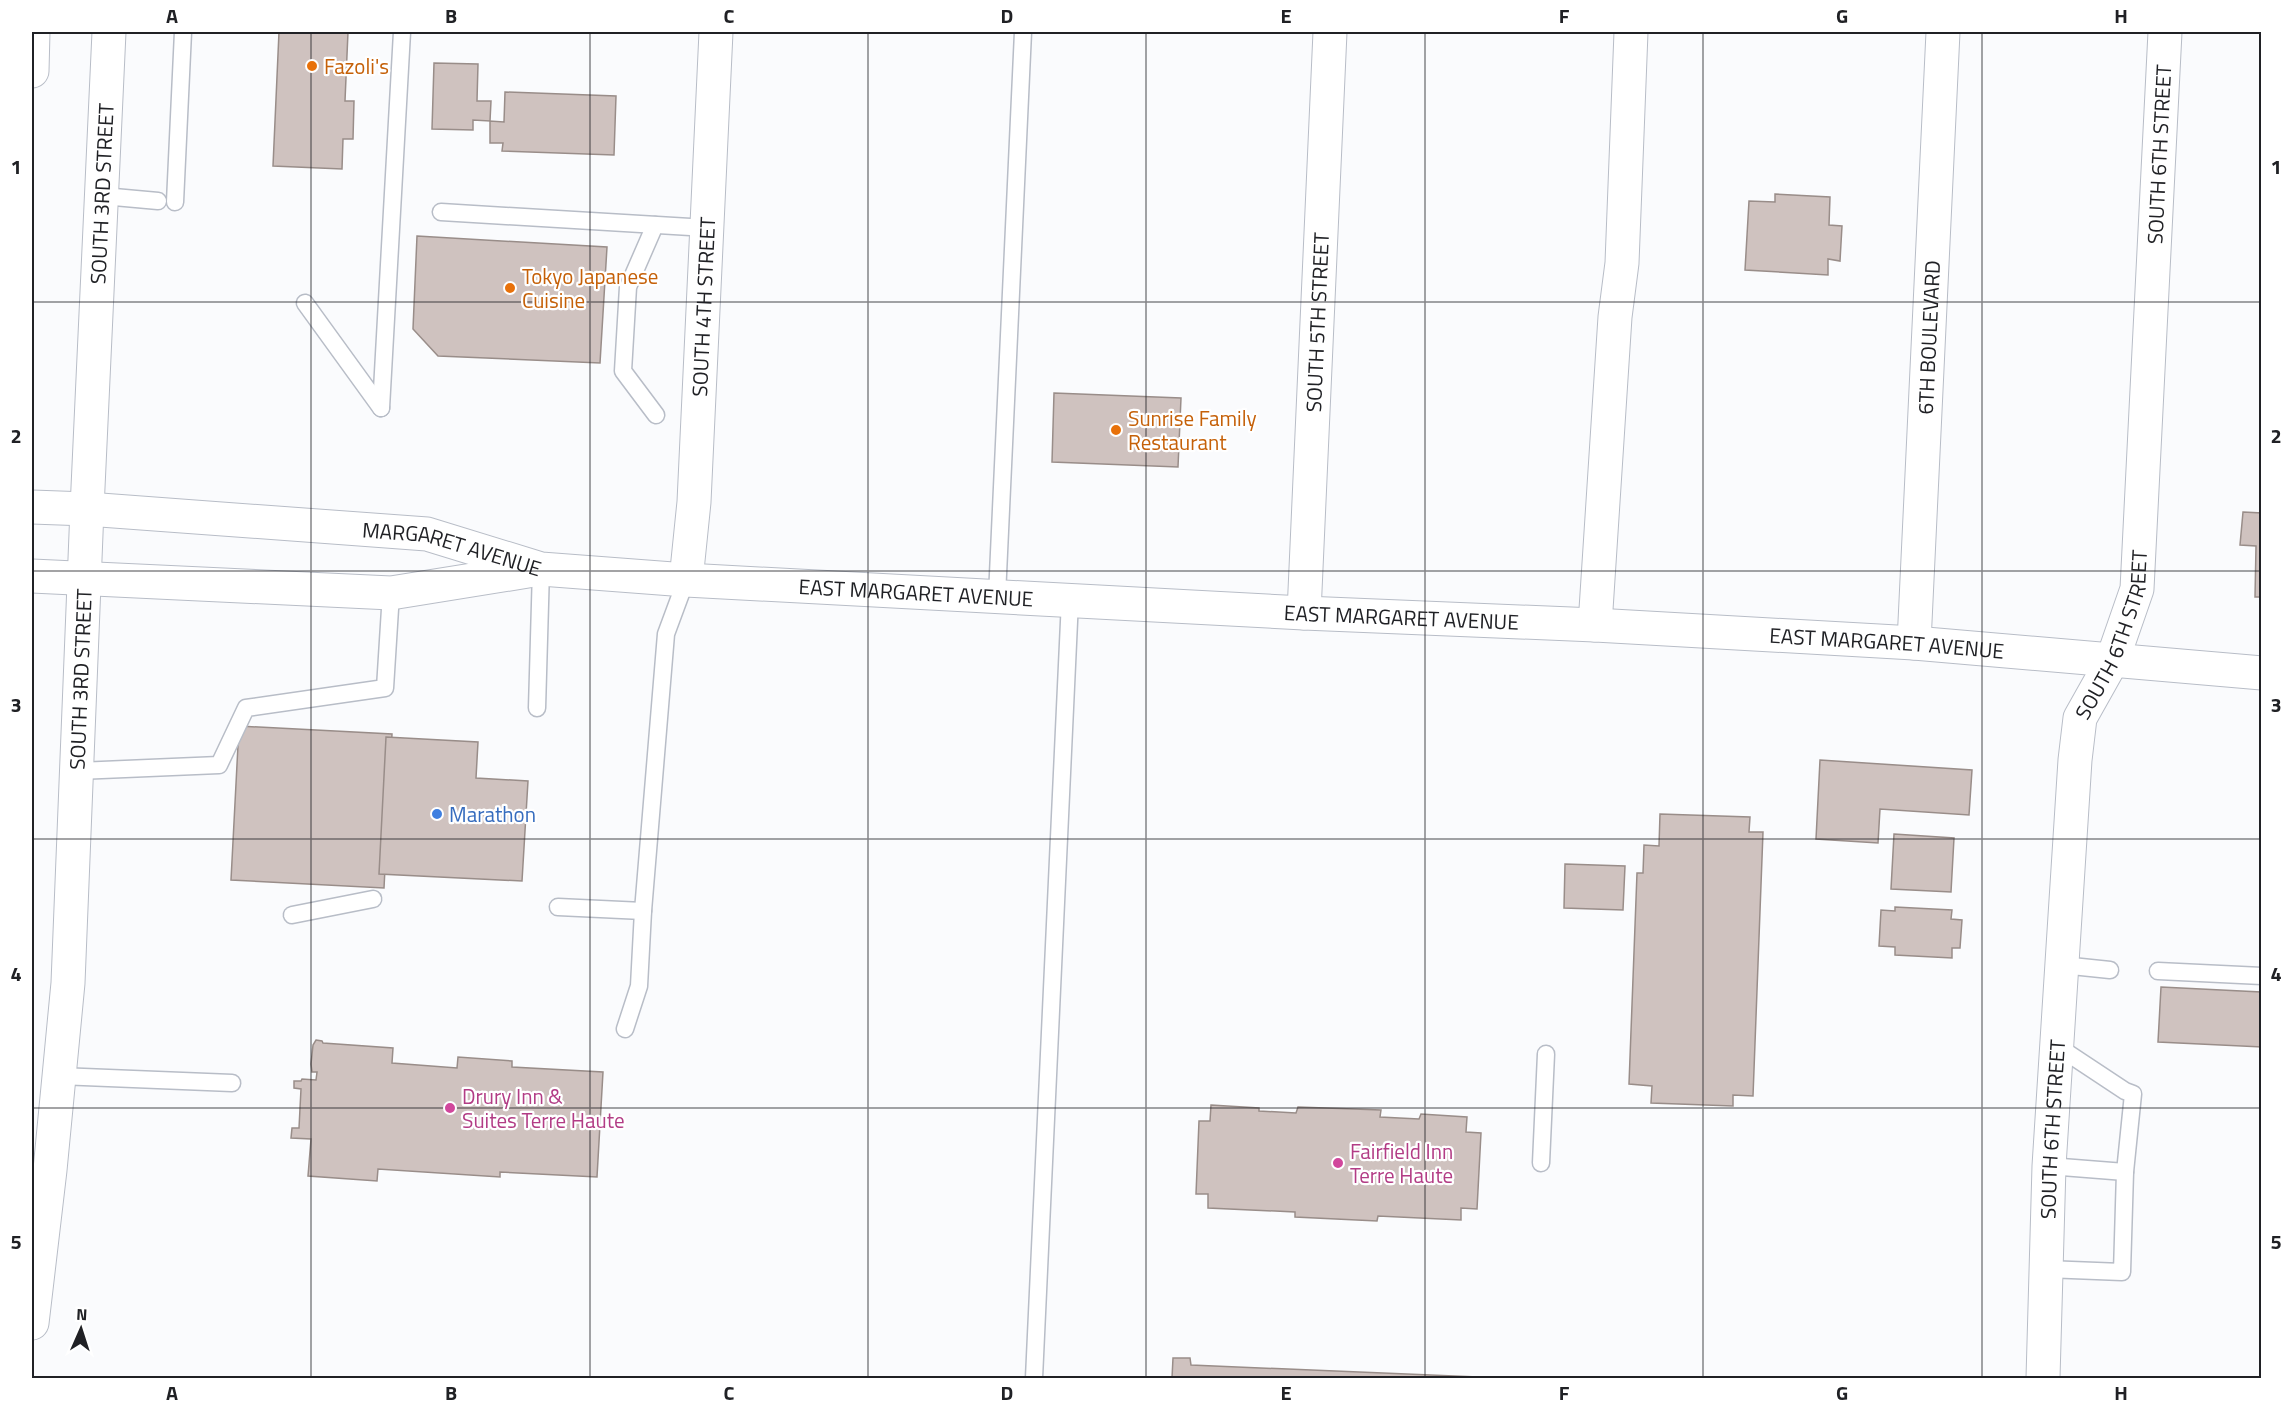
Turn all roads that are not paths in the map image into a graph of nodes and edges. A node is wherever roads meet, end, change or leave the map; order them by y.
1 (33, 32) edge
2 (109, 32) edge
3 (183, 32) edge
4 (402, 32) edge
5 (716, 32) edge
6 (1023, 32) edge
7 (1330, 32) edge
8 (1631, 32) edge
9 (1942, 32) edge
10 (2165, 32) edge
11 (32, 71) edge
12 (103, 196) junction
13 (158, 201) dead end
14 (175, 202) dead end
15 (441, 212) dead end
16 (655, 225) junction
17 (707, 228) junction
18 (305, 303) dead end
19 (656, 415) dead end
20 (32, 507) edge
21 (87, 510) junction
22 (541, 569) junction
23 (32, 576) edge
24 (84, 579) junction
25 (686, 580) junction
26 (391, 593) junction
27 (997, 596) junction
28 (1070, 600) junction
29 (1304, 613) junction
30 (1595, 625) junction
31 (1914, 643) junction
32 (2112, 662) junction
33 (2262, 673) edge
34 (537, 708) dead end
35 (78, 771) junction
36 (373, 899) dead end
37 (558, 907) dead end
38 (643, 911) junction
39 (292, 915) dead end
40 (2062, 965) junction
41 (2110, 970) dead end
42 (2158, 971) dead end
43 (2262, 976) edge
44 (626, 1029) dead end
45 (2057, 1046) junction
46 (1546, 1054) dead end
47 (59, 1076) junction
48 (232, 1083) dead end
49 (1541, 1163) dead end
50 (2049, 1166) junction
51 (2126, 1172) junction
52 (2046, 1269) junction
53 (32, 1323) edge
54 (1034, 1378) edge
55 (2043, 1378) edge

1 - 11 main road
2 - 12 main road, SOUTH 3RD STREET
3 - 14 lane
4 - 18 lane
5 - 17 main road, SOUTH 4TH STREET
6 - 27 lane
7 - 29 main road, SOUTH 5TH STREET
8 - 30 main road
9 - 31 main road, 6TH BOULEVARD
10 - 32 main road, SOUTH 6TH STREET
12 - 13 lane
12 - 21 main road, SOUTH 3RD STREET
15 - 16 lane
16 - 17 lane
16 - 19 lane
17 - 25 main road, SOUTH 4TH STREET
20 - 21 main road, MARGARET AVENUE
21 - 22 main road, MARGARET AVENUE
21 - 24 main road, SOUTH 3RD STREET
22 - 25 main road, EAST MARGARET AVENUE
22 - 26 main road, MARGARET AVENUE
22 - 34 lane
23 - 24 main road, MARGARET AVENUE
24 - 26 main road, MARGARET AVENUE
24 - 35 main road, SOUTH 3RD STREET
25 - 27 main road, EAST MARGARET AVENUE
25 - 38 lane
26 - 35 lane
27 - 28 main road, EAST MARGARET AVENUE
28 - 29 main road, EAST MARGARET AVENUE
28 - 54 lane
29 - 30 main road, EAST MARGARET AVENUE
30 - 31 main road, EAST MARGARET AVENUE
31 - 32 main road, EAST MARGARET AVENUE
32 - 33 main road, EAST MARGARET AVENUE
32 - 40 main road, SOUTH 6TH STREET
35 - 47 main road, SOUTH 3RD STREET
36 - 39 lane
37 - 38 lane
38 - 44 lane
40 - 41 lane
40 - 45 main road, SOUTH 6TH STREET
42 - 43 lane
45 - 50 main road, SOUTH 6TH STREET
45 - 51 lane
46 - 49 lane
47 - 48 lane
47 - 53 main road, SOUTH 3RD STREET
50 - 51 lane
50 - 52 main road, SOUTH 6TH STREET
51 - 52 lane
52 - 55 main road, SOUTH 6TH STREET

